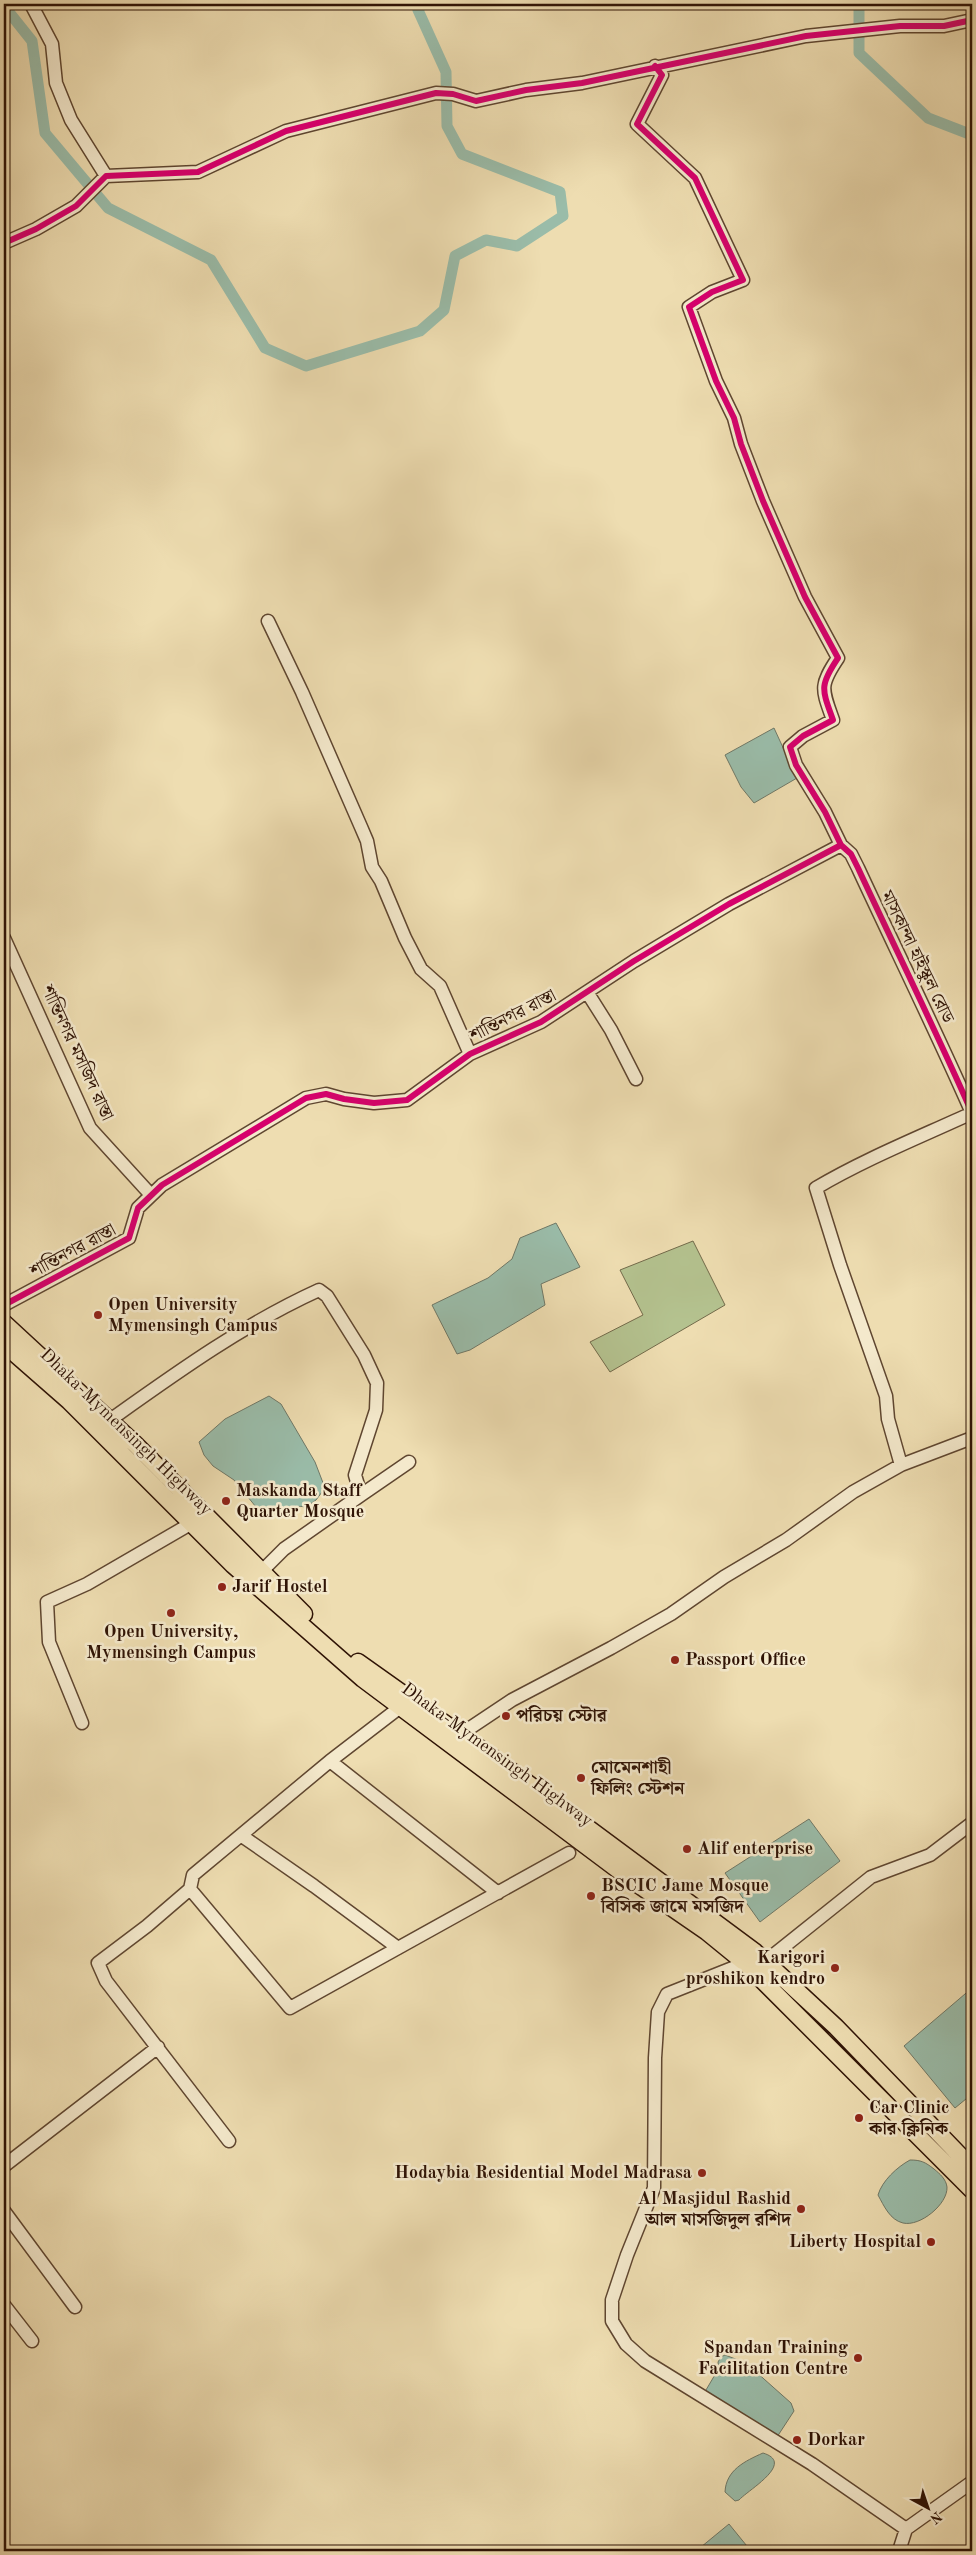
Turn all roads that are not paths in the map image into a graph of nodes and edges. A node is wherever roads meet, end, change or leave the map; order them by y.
1 (30, 4) edge
2 (972, 20) edge
3 (655, 66) junction
4 (104, 177) junction
5 (4, 243) edge
6 (268, 621) dead end
7 (841, 845) junction
8 (4, 938) edge
9 (587, 992) junction
10 (470, 1054) junction
11 (636, 1079) dead end
12 (972, 1113) edge
13 (151, 1195) junction
14 (4, 1305) edge
15 (4, 1324) edge
16 (6, 1348) edge
17 (110, 1420) junction
18 (972, 1438) edge
19 (409, 1462) dead end
20 (901, 1465) junction
21 (361, 1495) junction
22 (192, 1523) junction
23 (261, 1572) junction
24 (399, 1708) junction
25 (82, 1723) dead end
26 (461, 1734) junction
27 (330, 1761) junction
28 (972, 1823) edge
29 (242, 1836) junction
30 (569, 1853) dead end
31 (190, 1889) junction
32 (498, 1892) junction
33 (398, 1948) junction
34 (766, 1962) junction
35 (745, 1963) junction
36 (158, 2047) junction
37 (229, 2141) dead end
38 (4, 2166) edge
39 (972, 2168) edge
40 (972, 2190) edge
41 (4, 2211) edge
42 (4, 2305) edge
43 (75, 2307) dead end
44 (32, 2341) dead end
45 (972, 2482) edge
46 (906, 2529) junction
47 (899, 2551) edge

1 - 4 street
2 - 3 street
3 - 4 street
3 - 7 street, মাসকান্দা হাইস্কুল রোড
4 - 5 street
6 - 10 street
7 - 9 street, শান্তিনগর রাস্তা
7 - 12 street, মাসকান্দা হাইস্কুল রোড
8 - 13 street, শান্তিনগর মসজিদ রাস্তা
9 - 10 street, শান্তিনগর রাস্তা
9 - 11 street
10 - 13 street, শান্তিনগর রাস্তা
12 - 20 street
13 - 14 street, শান্তিনগর রাস্তা
15 - 17 main road, Dhaka-Mymensingh Highway
16 - 22 main road, Dhaka-Mymensingh Highway
17 - 21 street
17 - 23 main road, Dhaka-Mymensingh Highway
18 - 20 street
19 - 21 street
20 - 26 street
21 - 23 street
22 - 24 main road, Dhaka-Mymensingh Highway
22 - 25 street
23 - 26 main road, Dhaka-Mymensingh Highway
24 - 27 street
24 - 35 main road, Dhaka-Mymensingh Highway
26 - 34 main road, Dhaka-Mymensingh Highway
27 - 29 street
27 - 32 street
28 - 34 street
29 - 31 street
29 - 33 street
30 - 32 street
31 - 33 street
31 - 36 street
32 - 33 street
34 - 39 main road, Dhaka-Mymensingh Highway
35 - 40 main road, Dhaka-Mymensingh Highway
35 - 46 street
36 - 37 street
36 - 38 street
41 - 43 street
42 - 44 street
45 - 46 street
46 - 47 street

